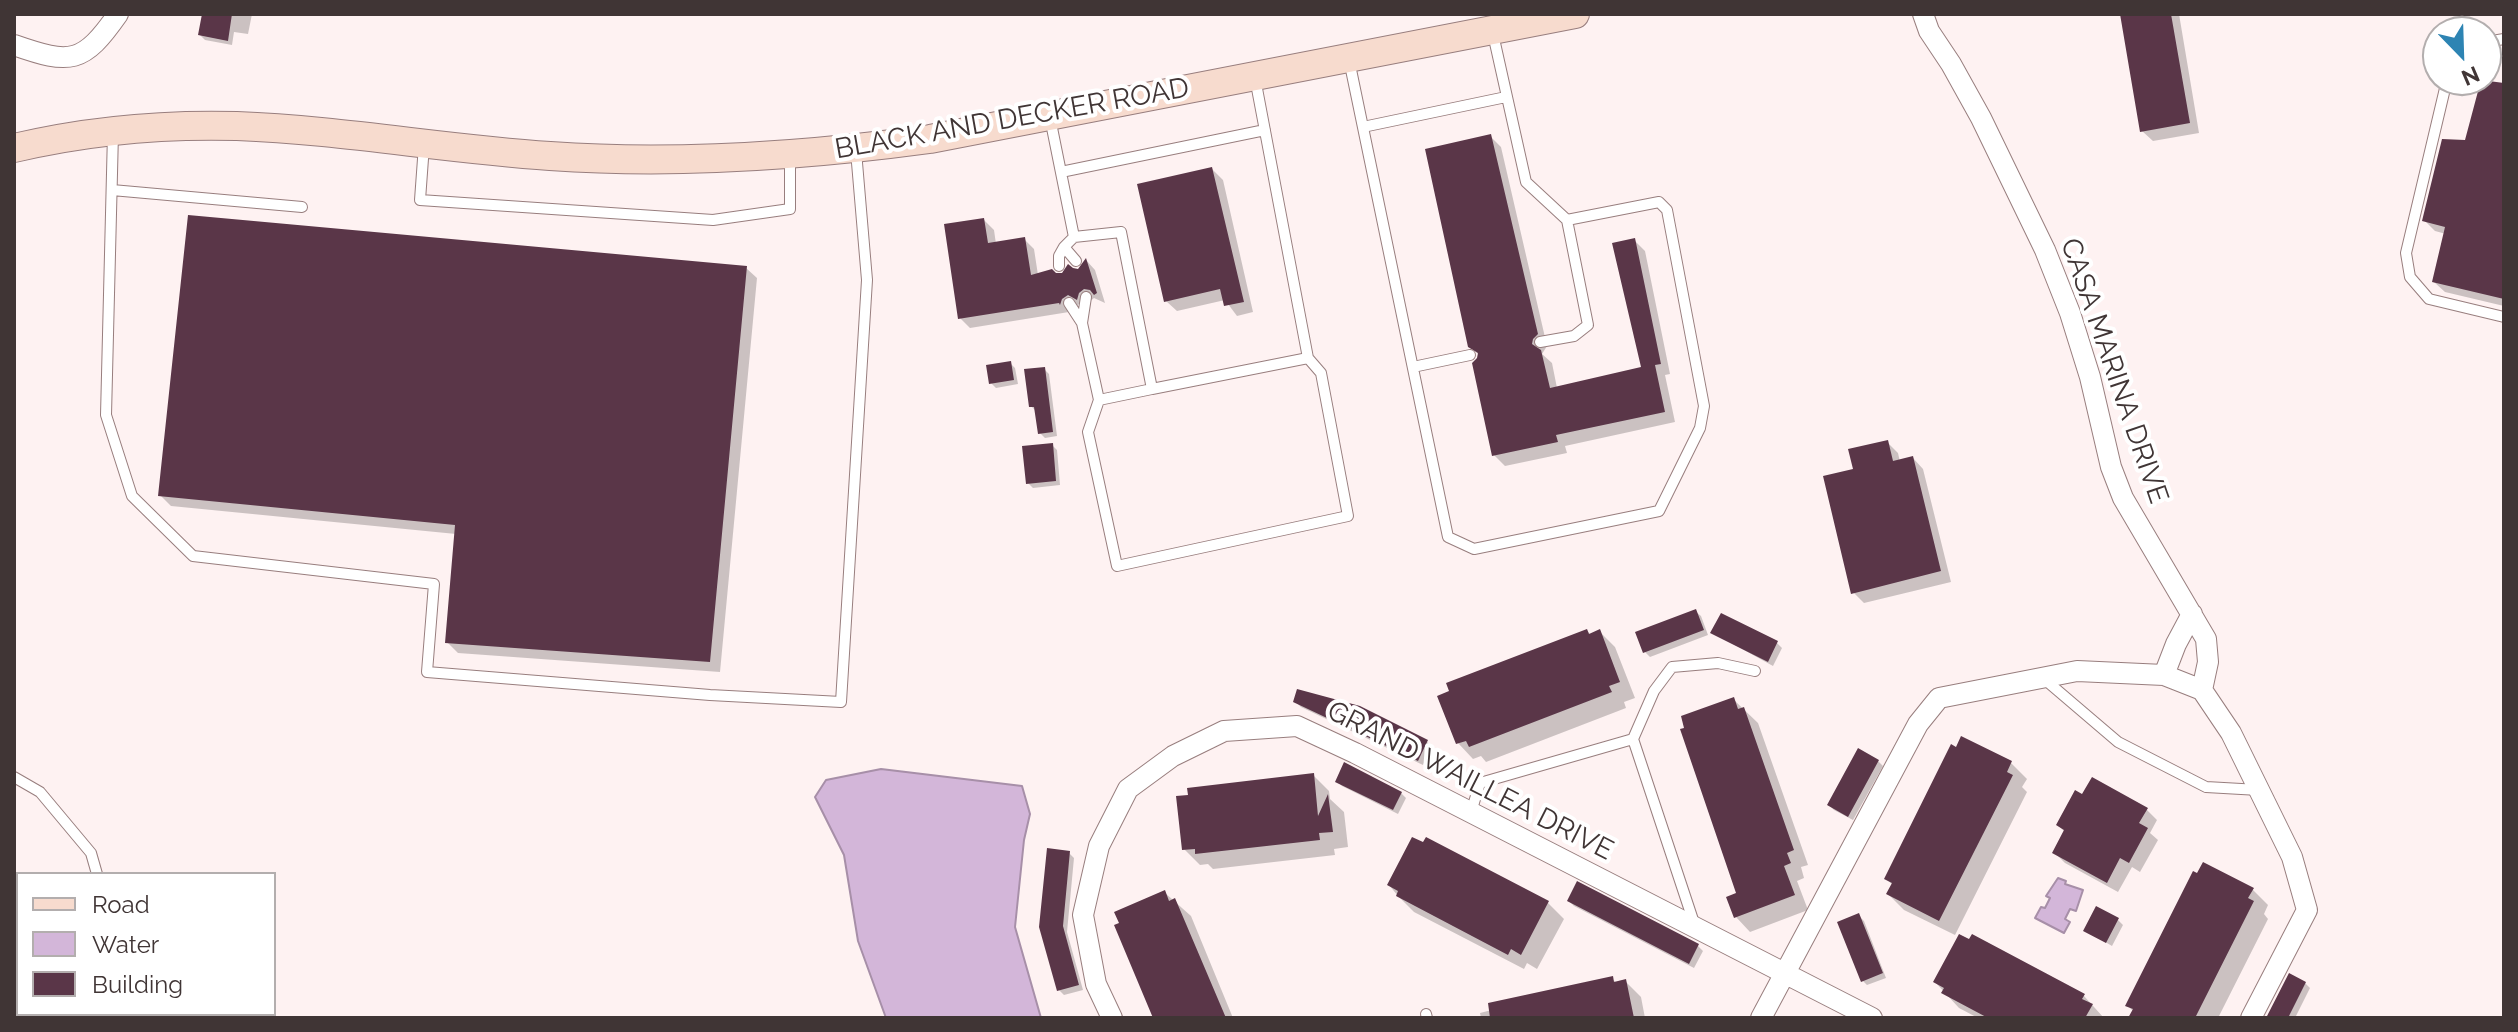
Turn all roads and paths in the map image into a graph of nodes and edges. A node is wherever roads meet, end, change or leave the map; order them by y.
1 (118, 14) edge
2 (1575, 14) edge
3 (1923, 14) edge
4 (1492, 30) junction
5 (14, 45) edge
6 (1349, 58) junction
7 (1255, 76) junction
8 (2443, 96) edge
9 (1506, 97) junction
10 (1050, 116) junction
11 (1363, 127) junction
12 (1265, 130) junction
13 (113, 132) junction
14 (424, 143) junction
15 (14, 148) edge
16 (856, 149) junction
17 (790, 154) junction
18 (1061, 172) junction
19 (112, 190) junction
20 (302, 207) dead end
21 (1567, 220) junction
22 (1074, 237) junction
23 (1064, 247) junction
24 (1076, 261) dead end
25 (1059, 266) dead end
26 (1086, 297) dead end
27 (1069, 303) dead end
28 (2504, 317) edge
29 (1082, 323) junction
30 (1540, 342) dead end
31 (1470, 355) dead end
32 (1308, 358) junction
33 (1413, 367) junction
34 (1152, 389) junction
35 (1099, 400) junction
36 (2192, 614) junction
37 (2176, 644) junction
38 (2208, 662) junction
39 (1755, 671) dead end
40 (2164, 675) junction
41 (2042, 678) junction
42 (2202, 690) junction
43 (1633, 739) junction
44 (14, 777) edge
45 (2259, 790) junction
46 (1471, 812) junction
47 (96, 872) edge
48 (1695, 927) junction
49 (1785, 973) junction
50 (1112, 1018) edge
51 (1761, 1018) edge
52 (1872, 1018) edge
53 (2251, 1018) edge

1 - 5 street
2 - 4 main road, BLACK AND DECKER ROAD
3 - 36 street, CASA MARINA DRIVE
4 - 6 main road, BLACK AND DECKER ROAD
4 - 9 lane
6 - 7 main road, BLACK AND DECKER ROAD
6 - 11 lane
7 - 10 main road, BLACK AND DECKER ROAD
7 - 12 lane
8 - 28 lane
9 - 11 lane
9 - 21 lane
10 - 16 main road, BLACK AND DECKER ROAD
10 - 18 lane
11 - 33 lane
12 - 18 lane
12 - 32 lane
13 - 14 main road, BLACK AND DECKER ROAD
13 - 15 main road, BLACK AND DECKER ROAD
13 - 19 lane
14 - 17 main road, BLACK AND DECKER ROAD
14 - 17 lane
16 - 17 main road, BLACK AND DECKER ROAD
16 - 19 lane
18 - 22 lane
19 - 20 lane
21 - 30 lane
21 - 33 lane
22 - 23 lane
22 - 34 lane
23 - 24 lane
23 - 25 lane
26 - 29 lane
27 - 29 lane
29 - 35 lane
31 - 33 lane
32 - 34 lane
32 - 35 lane
34 - 35 lane
36 - 37 street
36 - 38 street, CASA MARINA DRIVE
37 - 38 street
37 - 40 street
38 - 42 street, CASA MARINA DRIVE
39 - 43 lane
40 - 41 street
40 - 42 street
41 - 45 lane
41 - 49 street
42 - 45 street
43 - 46 lane
43 - 48 lane
44 - 47 lane
45 - 53 street
46 - 48 street, GRAND WAILLEA DRIVE
46 - 50 street, GRAND WAILLEA DRIVE
48 - 49 street, GRAND WAILLEA DRIVE
49 - 51 street
49 - 52 street, GRAND WAILLEA DRIVE

